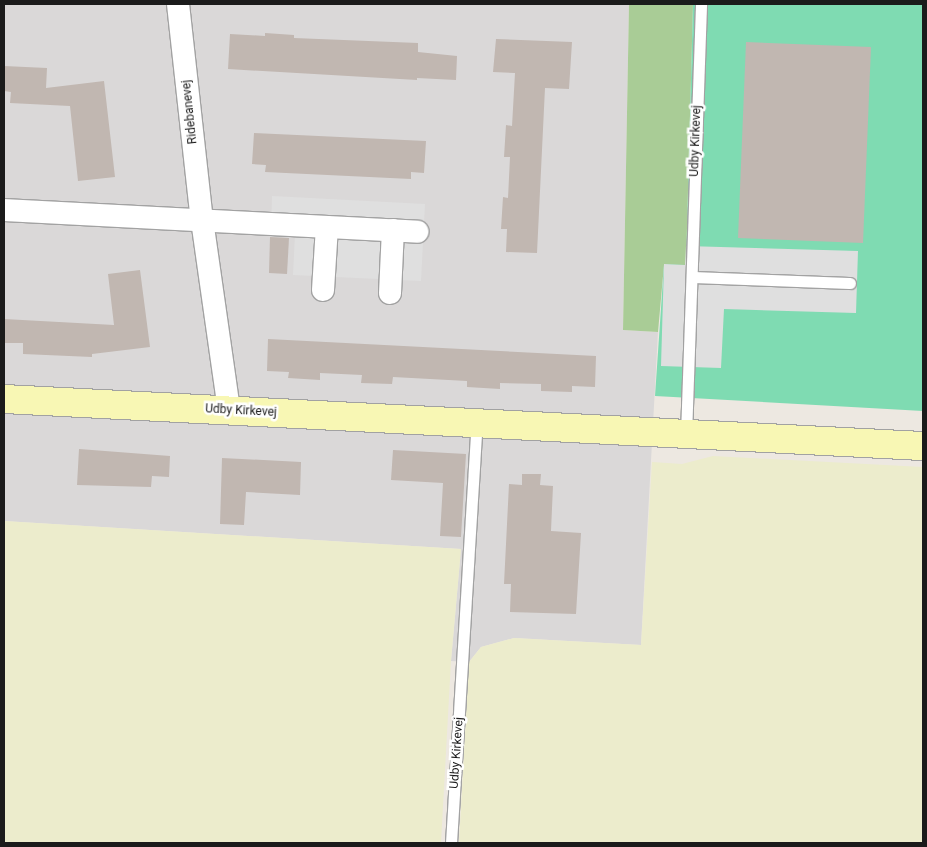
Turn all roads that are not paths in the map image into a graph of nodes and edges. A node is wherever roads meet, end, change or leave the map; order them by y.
1 (178, 4) edge
2 (701, 4) edge
3 (4, 210) edge
4 (202, 220) junction
5 (326, 227) junction
6 (394, 230) junction
7 (417, 232) dead end
8 (692, 277) junction
9 (850, 283) dead end
10 (324, 290) dead end
11 (390, 293) dead end
12 (4, 399) edge
13 (229, 410) junction
14 (478, 423) junction
15 (686, 435) junction
16 (923, 446) edge
17 (451, 843) edge

1 - 4 street, Ridebanevej
2 - 8 lane, Udby Kirkevej
3 - 4 street
4 - 5 street
4 - 13 street, Ridebanevej
5 - 6 street
5 - 10 street
6 - 7 street
6 - 11 street
8 - 9 lane
8 - 15 lane, Udby Kirkevej
12 - 13 street, Udby Kirkevej
13 - 14 street, Udby Kirkevej
14 - 15 street, Udby Kirkevej
14 - 17 lane, Udby Kirkevej
15 - 16 street, Udby Kirkevej

